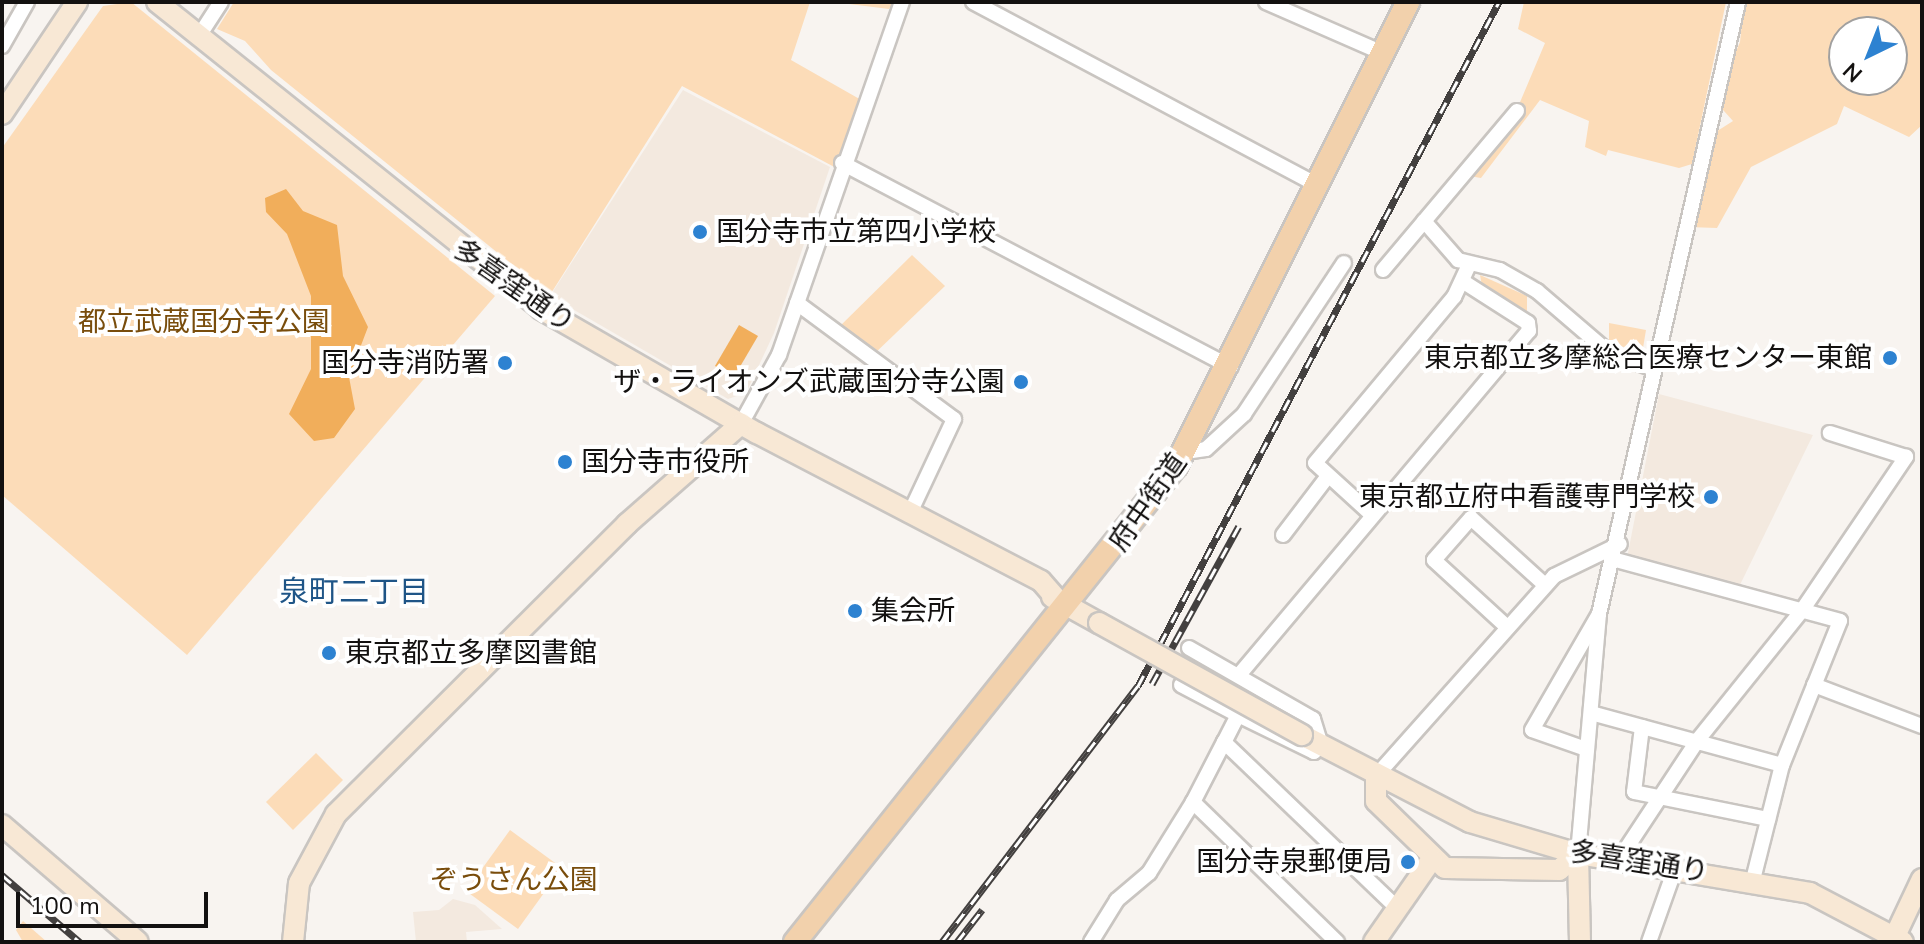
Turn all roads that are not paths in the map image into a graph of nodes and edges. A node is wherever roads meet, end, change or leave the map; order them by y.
1 (27, 2) edge
2 (77, 2) edge
3 (157, 2) edge
4 (221, 2) edge
5 (902, 2) edge
6 (973, 2) edge
7 (1266, 2) edge
8 (1408, 2) edge
9 (1738, 2) edge
10 (199, 36) junction
11 (2, 46) edge
12 (1383, 53) junction
13 (4, 105) edge
14 (1517, 111) dead end
15 (842, 163) junction
16 (1319, 186) junction
17 (1424, 221) junction
18 (1344, 263) dead end
19 (1469, 265) junction
20 (1383, 270) dead end
21 (1464, 282) junction
22 (797, 303) junction
23 (1231, 367) junction
24 (1654, 369) junction
25 (741, 424) junction
26 (1830, 433) dead end
27 (1185, 452) junction
28 (1328, 476) junction
29 (1370, 513) junction
30 (909, 515) junction
31 (1283, 535) dead end
32 (1620, 544) junction
33 (1616, 560) junction
34 (1545, 585) junction
35 (1062, 602) junction
36 (1803, 609) junction
37 (1599, 614) junction
38 (1507, 627) junction
39 (1189, 648) dead end
40 (1222, 666) junction
41 (1239, 675) junction
42 (1181, 685) dead end
43 (1814, 685) junction
44 (1205, 697) junction
45 (1591, 713) junction
46 (1238, 715) junction
47 (1922, 726) edge
48 (1642, 727) junction
49 (1697, 741) junction
50 (1224, 742) junction
51 (1321, 745) junction
52 (1586, 749) junction
53 (1782, 765) junction
54 (1376, 776) junction
55 (1661, 797) junction
56 (1193, 802) junction
57 (1768, 819) junction
58 (2, 825) edge
59 (1578, 854) junction
60 (1432, 859) junction
61 (1618, 861) junction
62 (1675, 869) junction
63 (1922, 879) edge
64 (1753, 880) junction
65 (1397, 908) junction
66 (1899, 939) edge
67 (138, 942) edge
68 (293, 942) edge
69 (795, 942) edge
70 (1091, 942) edge
71 (1337, 942) edge
72 (1374, 942) edge
73 (1580, 942) edge
74 (1649, 942) edge

1 - 11 street
2 - 13 main road
3 - 10 main road, 多喜窪通り
4 - 10 street
5 - 15 street
6 - 16 street
7 - 12 street
8 - 12 main road, 府中街道
9 - 24 street
10 - 25 main road, 多喜窪通り
12 - 16 main road, 府中街道
14 - 17 street
15 - 22 street
15 - 23 street
16 - 23 main road, 府中街道
17 - 19 street
17 - 20 street
18 - 27 street
19 - 21 street
19 - 24 street
21 - 28 street
21 - 29 street
22 - 25 street
22 - 30 street
23 - 27 main road, 府中街道
24 - 32 street
25 - 30 main road, 多喜窪通り
25 - 68 main road
26 - 36 street
27 - 35 main road, 府中街道
28 - 29 street
28 - 31 street
29 - 41 street
30 - 35 main road, 多喜窪通り
32 - 33 street
32 - 34 street
33 - 36 street
33 - 37 street
34 - 38 street
34 - 38 street
35 - 51 main road, 多喜窪通り, bridge
35 - 69 main road, 府中街道
36 - 43 street
36 - 49 street
37 - 45 street
37 - 52 street
38 - 54 street
39 - 40 street
40 - 41 street
40 - 44 street
41 - 51 street
42 - 44 street
43 - 47 street
43 - 53 street
44 - 46 street
45 - 48 street
45 - 52 street
46 - 50 street
46 - 51 street
48 - 49 street
48 - 55 street
49 - 53 street
49 - 55 street
50 - 56 street
50 - 65 street
51 - 54 main road, 多喜窪通り
52 - 59 street
53 - 57 street
54 - 59 main road, 多喜窪通り
54 - 60 main road
55 - 57 street
55 - 61 street
56 - 70 street
56 - 71 street
57 - 64 street
58 - 67 main road
59 - 60 main road
59 - 61 main road, 多喜窪通り
59 - 73 main road
60 - 65 main road
61 - 62 main road, 多喜窪通り
62 - 64 main road, 多喜窪通り
62 - 74 street
63 - 66 main road
64 - 66 main road, 多喜窪通り
65 - 72 main road

